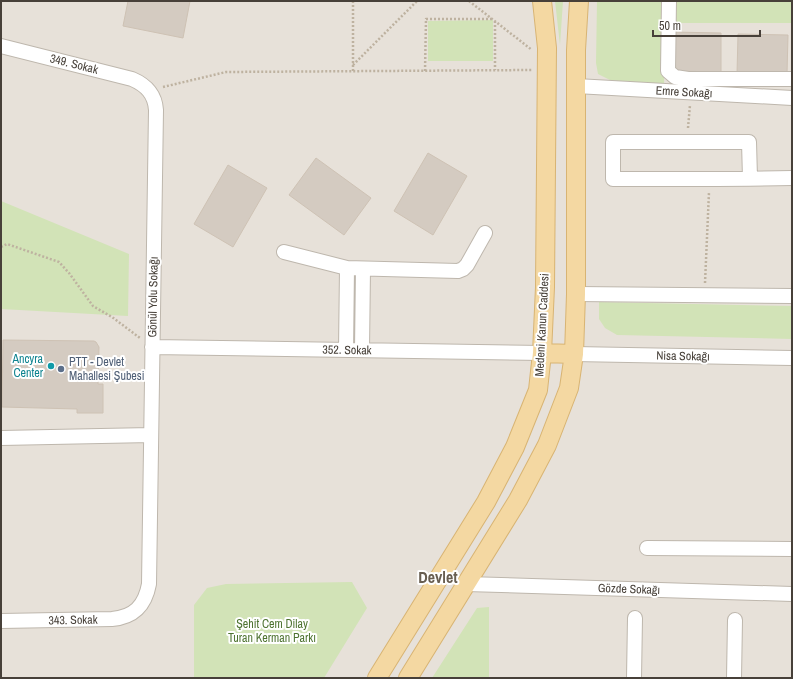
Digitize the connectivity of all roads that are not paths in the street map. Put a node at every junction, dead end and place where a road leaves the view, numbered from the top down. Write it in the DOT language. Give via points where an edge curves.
graph roads {
  1 [pos="542,1"];
  2 [pos="579,1"];
  3 [pos="669,1"];
  4 [pos="1,46"];
  5 [pos="792,80"];
  6 [pos="576,86"];
  7 [pos="147,88"];
  8 [pos="792,98"];
  9 [pos="750,178"];
  10 [pos="792,178"];
  11 [pos="485,233"];
  12 [pos="284,252"];
  13 [pos="347,268"];
  14 [pos="363,268"];
  15 [pos="576,294"];
  16 [pos="792,296"];
  17 [pos="152,347"];
  18 [pos="346,350"];
  19 [pos="362,350"];
  20 [pos="542,353"];
  21 [pos="574,354"];
  22 [pos="792,358"];
  23 [pos="151,435"];
  24 [pos="1,438"];
  25 [pos="647,548"];
  26 [pos="792,549"];
  27 [pos="466,584"];
  28 [pos="792,594"];
  29 [pos="140,606"];
  30 [pos="635,618"];
  31 [pos="735,620"];
  32 [pos="1,621"];
  33 [pos="377,678"];
  34 [pos="408,678"];
  35 [pos="634,678"];
  36 [pos="734,678"];
  1 -- 20 [label="main road, Medeni Kanun Caddesi" via="547,48"];
  2 -- 6 [label="main road"];
  3 -- 5 [label="street" via="668,71 675,77"];
  4 -- 7 [label="street, 349. Sokak" via="123,76 138,81"];
  6 -- 8 [label="street, Emre Sokağı"];
  6 -- 15 [label="main road"];
  7 -- 17 [label="street, Gönül Yolu Sokağı" via="154,99 156,110"];
  9 -- 9 [label="street" via="749,142 612,142 613,179"];
  9 -- 10 [label="street"];
  11 -- 14 [label="street" via="467,265 458,271"];
  12 -- 13 [label="street"];
  13 -- 14 [label="street"];
  13 -- 18 [label="street"];
  14 -- 19 [label="street"];
  15 -- 16 [label="street"];
  15 -- 21 [label="main road"];
  17 -- 18 [label="street, 352. Sokak"];
  17 -- 23 [label="street, Gönül Yolu Sokağı"];
  18 -- 19 [label="street, 352. Sokak"];
  19 -- 20 [label="street, 352. Sokak"];
  20 -- 21 [label="main road"];
  20 -- 33 [label="main road, Medeni Kanun Caddesi" via="538,390 516,447 486,502"];
  21 -- 22 [label="street, Nisa Sokağı"];
  21 -- 27 [label="main road" via="569,388 547,445 518,500"];
  23 -- 24 [label="street"];
  23 -- 29 [label="street, Gönül Yolu Sokağı" via="148,584 145,599"];
  25 -- 26 [label="street"];
  27 -- 28 [label="street, Gözde Sokağı"];
  27 -- 34 [label="main road"];
  29 -- 32 [label="street, 343. Sokak" via="128,616 112,619"];
  30 -- 35 [label="street"];
  31 -- 36 [label="street"];
}
